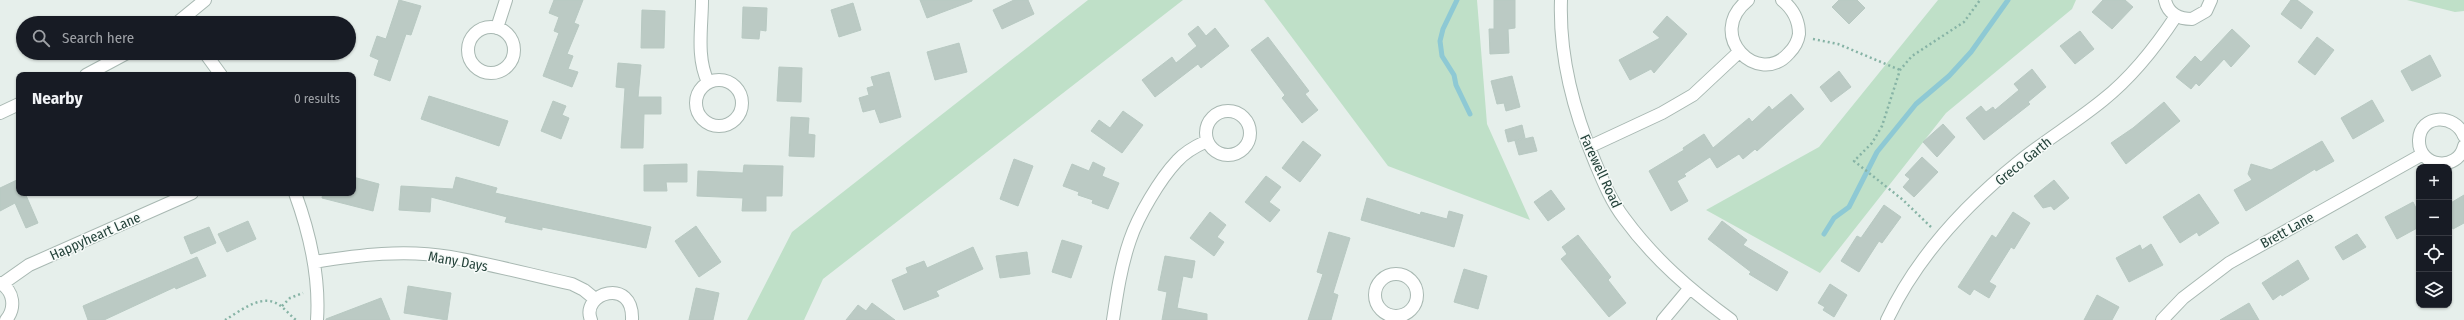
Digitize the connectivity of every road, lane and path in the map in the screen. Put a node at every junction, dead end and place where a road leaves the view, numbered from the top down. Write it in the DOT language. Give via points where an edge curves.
graph roads {
  1 [pos="205,0"];
  2 [pos="506,0"];
  3 [pos="702,0"];
  4 [pos="1561,0"];
  5 [pos="1748,0"];
  6 [pos="1782,0"];
  7 [pos="1980,0"];
  8 [pos="2165,0"];
  9 [pos="2211,0"];
  10 [pos="187,16"];
  11 [pos="2176,16"];
  12 [pos="497,28"];
  13 [pos="1799,36"];
  14 [pos="1739,52"];
  15 [pos="115,60"];
  16 [pos="210,60"];
  17 [pos="1900,70"];
  18 [pos="92,72"];
  19 [pos="219,72"];
  20 [pos="708,82"];
  21 [pos="16,105"];
  22 [pos="0,113"];
  23 [pos="2464,136"];
  24 [pos="1207,141"];
  25 [pos="2464,146"];
  26 [pos="1589,147"];
  27 [pos="2423,154"];
  28 [pos="185,196"];
  29 [pos="296,196"];
  30 [pos="1940,236"];
  31 [pos="314,262"];
  32 [pos="1,284"];
  33 [pos="317,288"];
  34 [pos="1689,289"];
  35 [pos="595,299"];
  36 [pos="282,306"];
  37 [pos="6,320"];
  38 [pos="225,320"];
  39 [pos="296,320"];
  40 [pos="317,320"];
  41 [pos="591,320"];
  42 [pos="632,320"];
  43 [pos="1113,320"];
  44 [pos="1663,320"];
  45 [pos="1731,320"];
  46 [pos="1887,320"];
  47 [pos="2162,320"];
  1 -- 10 [label="street"];
  2 -- 12 [label="street"];
  3 -- 20 [label="street" via="702,69"];
  4 -- 26 [label="street, Farewell Road" via="1568,77 1576,114"];
  5 -- 14 [label="street" via="1734,15 1731,26 1732,38"];
  6 -- 13 [label="street" via="1790,6 1798,20"];
  7 -- 17 [label="path" via="1964,22 1912,56"];
  8 -- 11 [label="street" via="2170,11"];
  9 -- 11 [label="street" via="2206,11 2200,16 2188,19"];
  11 -- 30 [label="street, Greco Garth" via="2132,74 2103,100 2020,161"];
  13 -- 14 [label="street" via="1794,48 1777,62 1764,64 1750,61"];
  13 -- 17 [label="path" via="1838,44"];
  14 -- 26 [label="street" via="1693,95 1662,113"];
  15 -- 18 [label="street"];
  16 -- 19 [label="street"];
  17 -- 30 [label="path" via="1882,126 1872,143 1854,161 1903,200"];
  21 -- 22 [label="street"];
  23 -- 27 [label="street" via="2458,125 2452,121 2433,120 2420,134 2420,148"];
  24 -- 43 [label="street" via="1193,147 1177,161 1143,213 1130,238"];
  25 -- 27 [label="street" via="2456,159 2445,164 2432,162"];
  26 -- 34 [label="street, Farewell Road" via="1605,185 1623,217 1647,247"];
  27 -- 47 [label="street, Brett Lane" via="2229,263 2183,298"];
  28 -- 32 [label="street, Happyheart Lane" via="29,265"];
  29 -- 31 [label="street" via="306,224"];
  30 -- 46 [label="street, Greco Garth" via="1896,300"];
  31 -- 33 [label="street"];
  31 -- 35 [label="street, Many Days" via="377,254 450,257 572,284"];
  32 -- 37 [label="street, Happyheart Lane" via="11,294 13,301 12,311"];
  33 -- 36 [label="path" via="290,298"];
  33 -- 40 [label="street"];
  34 -- 44 [label="street"];
  34 -- 45 [label="street, Farewell Road"];
  35 -- 41 [label="street" via="590,308"];
  35 -- 42 [label="street" via="605,293 623,296 632,310"];
  36 -- 38 [label="path" via="272,301 260,300"];
  36 -- 39 [label="path"];
}
